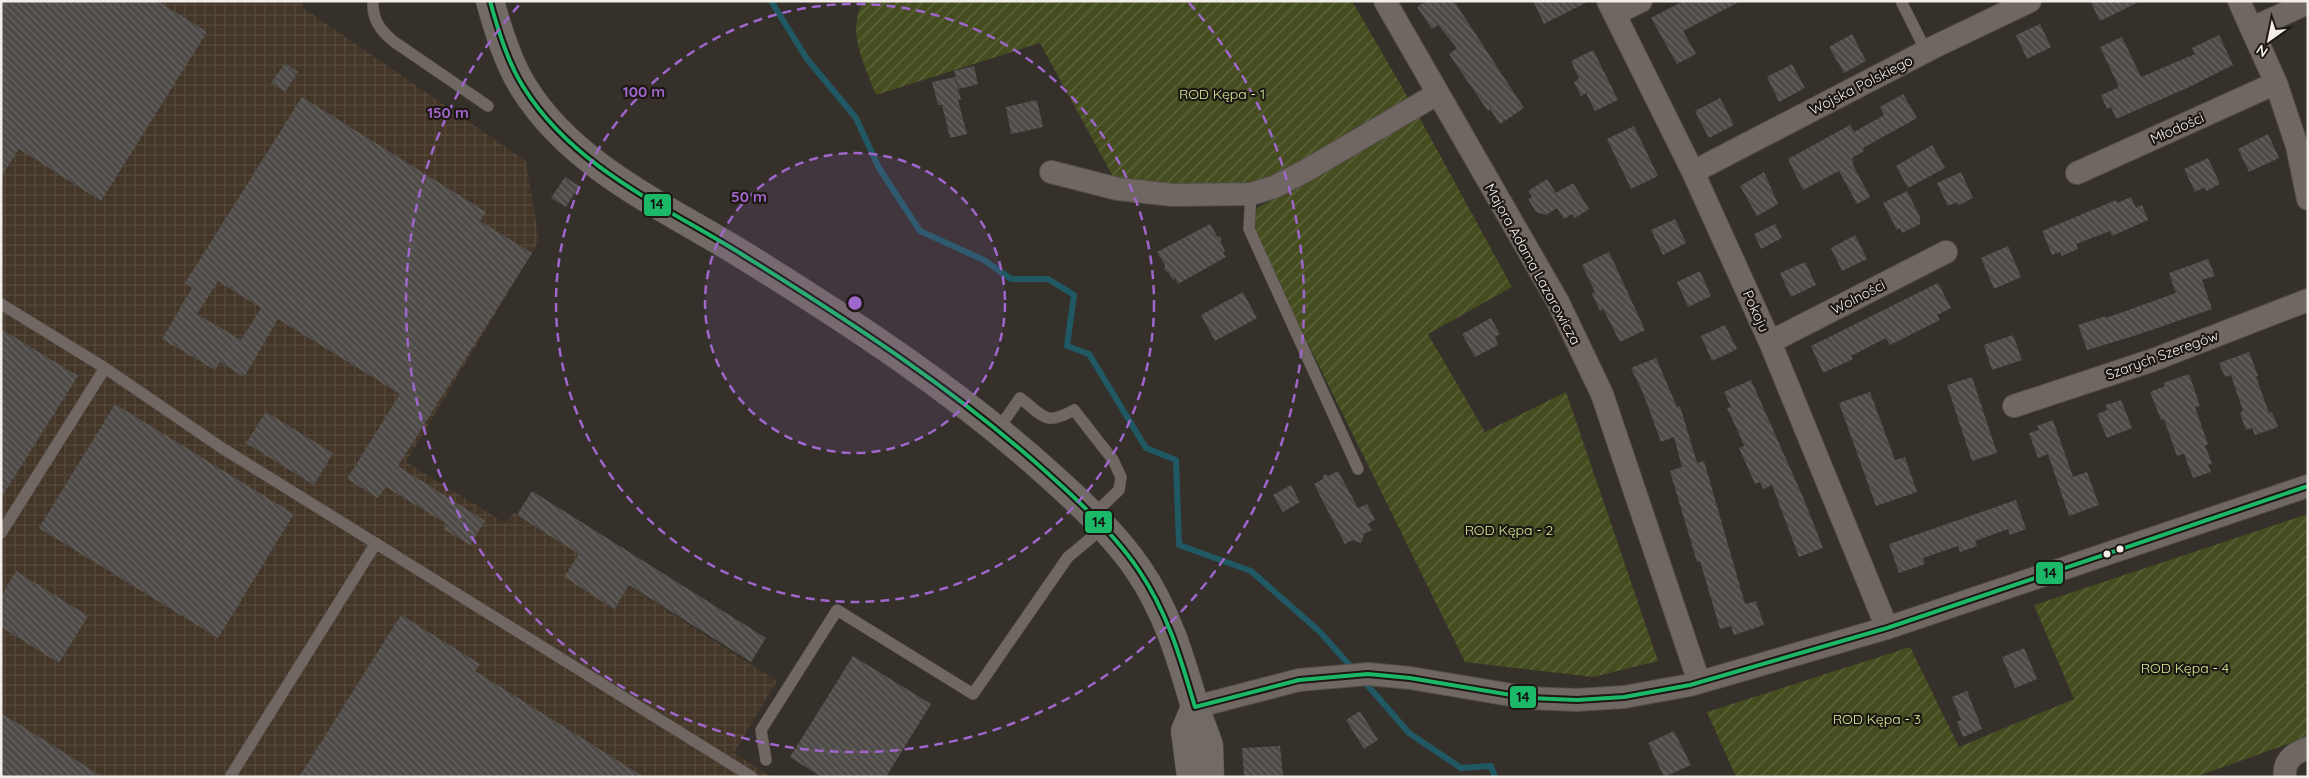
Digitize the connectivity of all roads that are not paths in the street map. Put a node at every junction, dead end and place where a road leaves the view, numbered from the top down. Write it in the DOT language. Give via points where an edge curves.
graph roads {
  1 [pos="373,1"];
  2 [pos="490,1"];
  3 [pos="1385,1"];
  4 [pos="1641,1"];
  5 [pos="1901,1"];
  6 [pos="2030,1"];
  7 [pos="2239,1"];
  8 [pos="2308,2"];
  9 [pos="1611,8"];
  10 [pos="2252,28"];
  11 [pos="1926,52"];
  12 [pos="2276,83"];
  13 [pos="1438,94"];
  14 [pos="488,106"];
  15 [pos="2302,145"];
  16 [pos="1051,172"];
  17 [pos="1694,172"];
  18 [pos="2077,173"];
  19 [pos="1251,194"];
  20 [pos="2308,199"];
  21 [pos="1946,252"];
  22 [pos="2308,300"];
  23 [pos="1,304"];
  24 [pos="1770,342"];
  25 [pos="105,368"];
  26 [pos="2014,406"];
  27 [pos="997,430"];
  28 [pos="1358,469"];
  29 [pos="2308,486"];
  30 [pos="1098,522"];
  31 [pos="1,534"];
  32 [pos="376,543"];
  33 [pos="1887,628"];
  34 [pos="1699,682"];
  35 [pos="1195,707"];
  36 [pos="2308,748"];
  37 [pos="766,760"];
  38 [pos="230,777"];
  39 [pos="752,777"];
  40 [pos="1191,777"];
  41 [pos="1210,777"];
  42 [pos="2285,777"];
  1 -- 14 [label="lane" via="375,20 382,31"];
  2 -- 27 [label="street" via="523,87 566,140 608,174 836,314"];
  3 -- 13 [label="street, Majora Adama Lazarowicza"];
  4 -- 9 [label="street"];
  5 -- 11 [label="lane"];
  6 -- 11 [label="street, Wojska Polskiego"];
  7 -- 10 [label="street"];
  8 -- 10 [label="street"];
  9 -- 17 [label="street, Pokoju"];
  10 -- 12 [label="street"];
  11 -- 17 [label="street, Wojska Polskiego"];
  12 -- 15 [label="street"];
  12 -- 18 [label="street, Młodości"];
  13 -- 19 [label="street" via="1307,170 1274,187"];
  13 -- 34 [label="street, Majora Adama Lazarowicza" via="1558,302 1602,394"];
  15 -- 20 [label="street"];
  16 -- 19 [label="street" via="1118,188 1173,195"];
  17 -- 24 [label="street, Pokoju"];
  19 -- 28 [label="lane" via="1249,229"];
  21 -- 24 [label="street, Wolności"];
  22 -- 26 [label="street, Szarych Szeregów" via="2153,360"];
  23 -- 25 [label="lane"];
  24 -- 33 [label="street, Pokoju"];
  25 -- 31 [label="lane"];
  25 -- 32 [label="lane" via="222,448"];
  27 -- 30 [label="street"];
  27 -- 30 [label="lane" via="1020,398 1050,420 1057,420 1074,410 1113,460 1121,477 1119,490"];
  29 -- 33 [label="street"];
  30 -- 35 [label="street" via="1138,568 1157,602 1175,640"];
  30 -- 37 [label="lane" via="1068,557 973,694 837,610 761,730"];
  32 -- 38 [label="lane"];
  32 -- 39 [label="lane"];
  33 -- 34 [label="street"];
  34 -- 35 [label="street" via="1624,697 1578,700 1529,698 1410,678 1342,675 1298,680"];
  35 -- 40 [label="street" via="1186,731"];
  35 -- 41 [label="street" via="1209,745"];
  36 -- 42 [label="street" via="2291,756 2286,764"];
}
